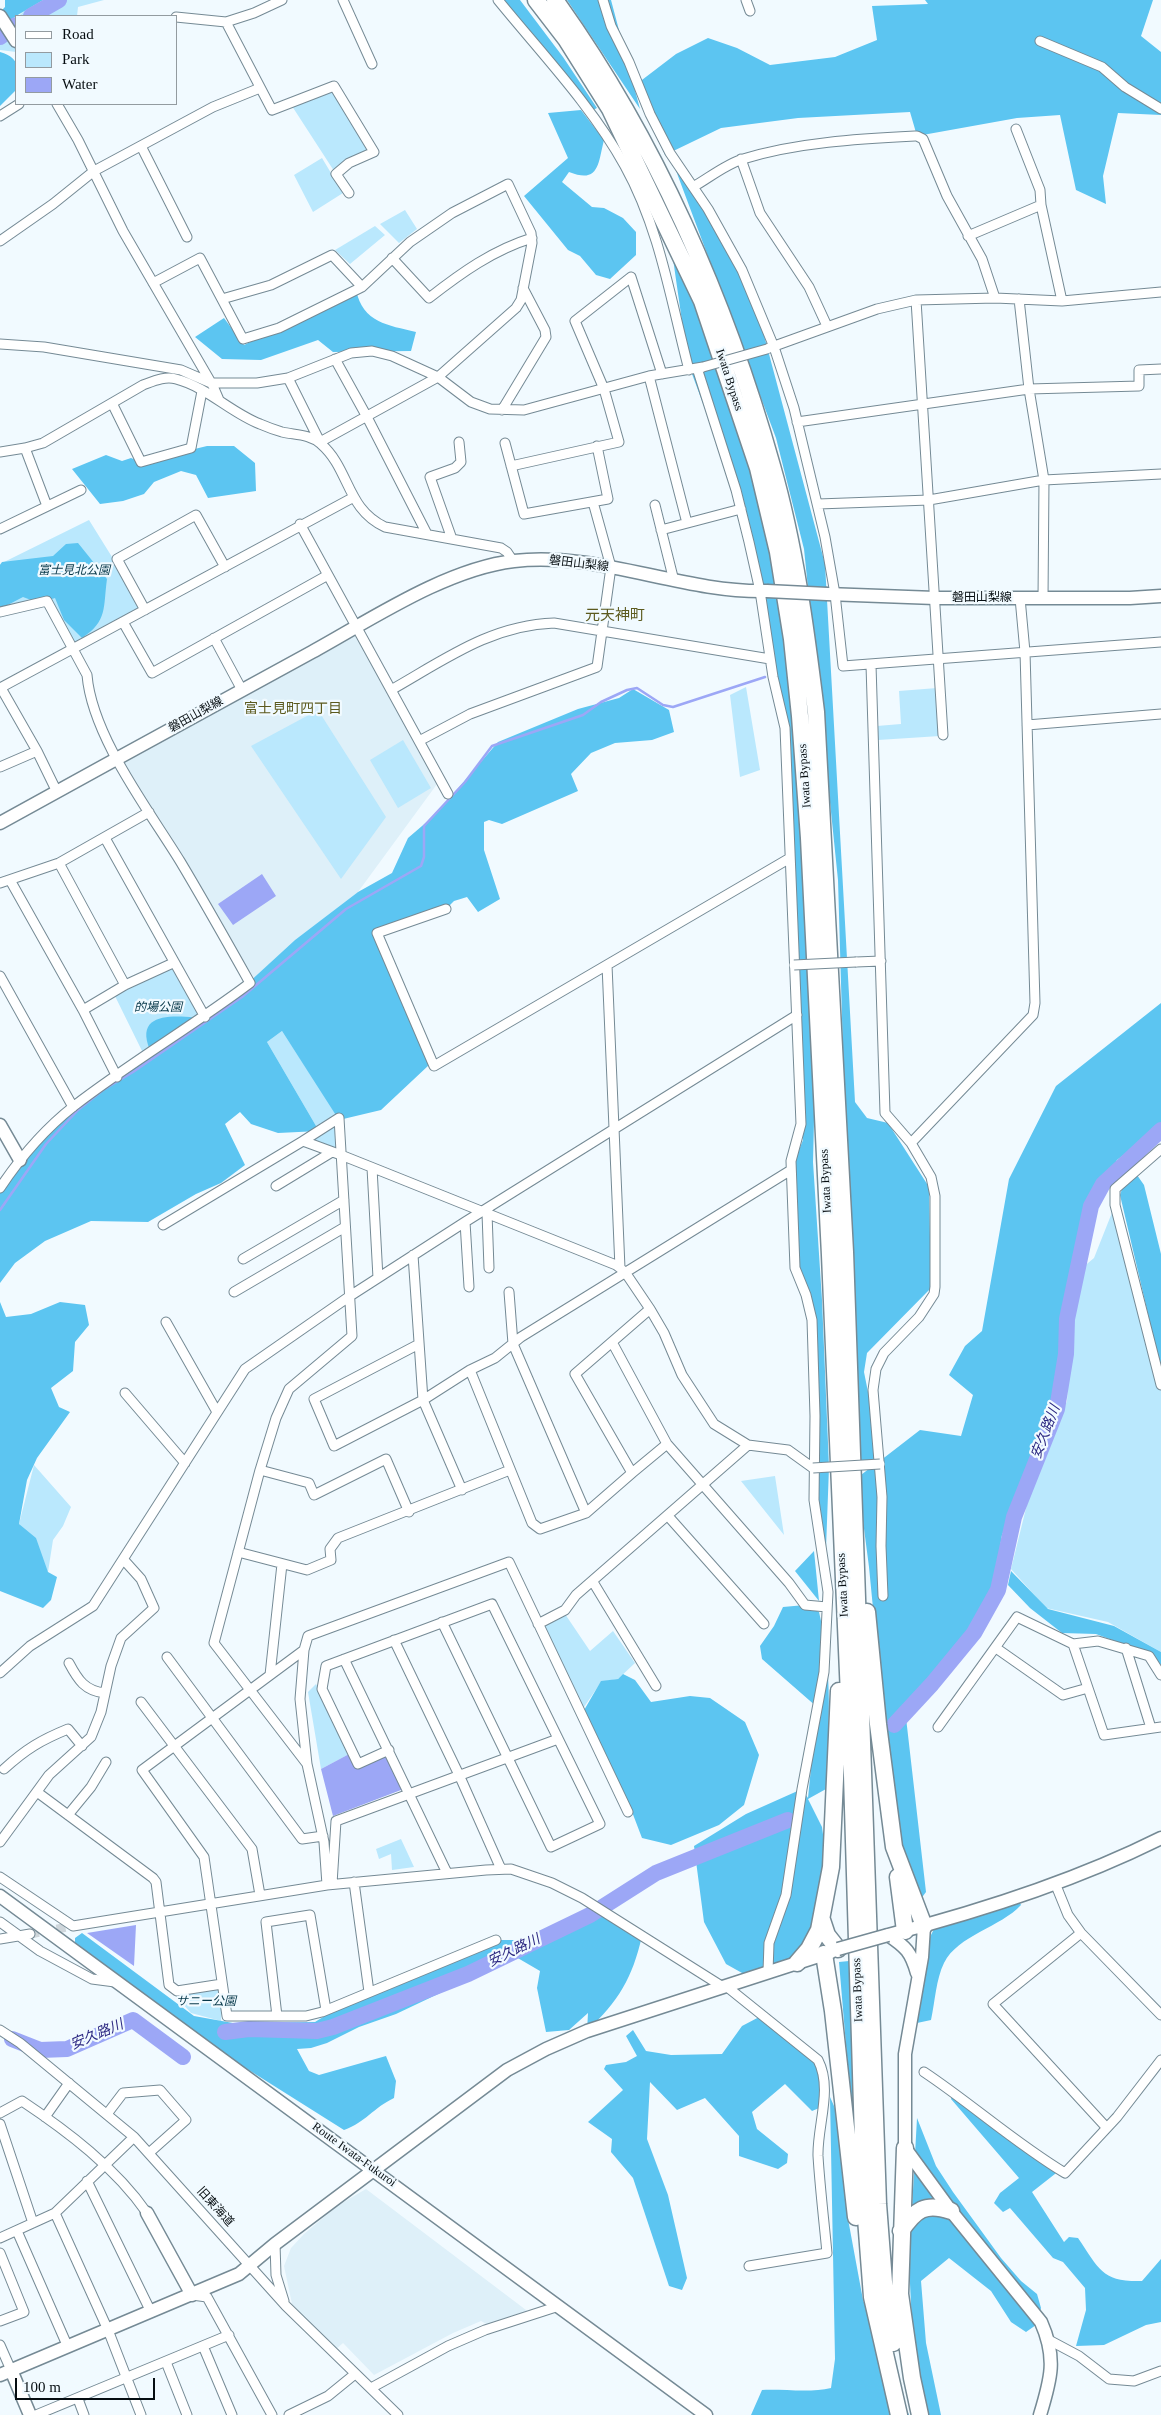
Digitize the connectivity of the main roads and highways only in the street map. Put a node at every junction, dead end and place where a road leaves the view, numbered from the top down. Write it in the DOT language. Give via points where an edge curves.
graph roads {
  1 [pos="524,0"];
  2 [pos="536,0"];
  3 [pos="555,0"];
  4 [pos="566,0"];
  5 [pos="0,17"];
  6 [pos="15,40"];
  7 [pos="665,204"];
  8 [pos="1161,596"];
  9 [pos="0,823"];
  10 [pos="0,1125"];
  11 [pos="20,1160"];
  12 [pos="846,1514"];
  13 [pos="857,1740"];
  14 [pos="1161,1838"];
  15 [pos="894,1847"];
  16 [pos="0,1896"];
  17 [pos="822,1920"];
  18 [pos="924,1926"];
  19 [pos="905,1931"];
  20 [pos="888,1935"];
  21 [pos="831,1951"];
  22 [pos="797,1963"];
  23 [pos="918,1978"];
  24 [pos="905,2148"];
  25 [pos="374,2169"];
  26 [pos="951,2211"];
  27 [pos="147,2213"];
  28 [pos="901,2232"];
  29 [pos="192,2295"];
  30 [pos="872,2297"];
  31 [pos="6,2372"];
  32 [pos="30,2415"];
  33 [pos="706,2415"];
  34 [pos="899,2415"];
  35 [pos="911,2415"];
  36 [pos="920,2415"];
  37 [pos="1040,2415"];
  1 -- 7 [label="highway"];
  2 -- 7 [label="highway, Iwata Bypass" via="566,39"];
  3 -- 7 [label="highway, Iwata Bypass" via="580,34 613,90"];
  4 -- 7 [label="highway" via="650,138"];
  5 -- 6 [label="main road"];
  7 -- 12 [label="highway, Iwata Bypass" via="716,296 743,372 773,467 807,636 816,712 845,1252"];
  8 -- 9 [label="main road, 磐田山梨線, bridge" via="935,598 763,591 674,581 611,567 550,559 513,561 475,569 433,586"];
  10 -- 11 [label="main road"];
  12 -- 13 [label="highway, Iwata Bypass"];
  12 -- 15 [label="highway"];
  12 -- 17 [label="highway" via="831,1867"];
  13 -- 30 [label="highway, Iwata Bypass" via="851,1792 865,2204"];
  13 -- 35 [label="highway, Iwata Bypass" via="863,1778 885,2295 897,2366"];
  14 -- 18 [label="main road" via="1116,1860 1055,1883"];
  15 -- 18 [label="highway"];
  15 -- 19 [label="highway"];
  16 -- 25 [label="main road, Route Iwata-Fukuroi"];
  17 -- 21 [label="highway"];
  17 -- 22 [label="highway" via="809,1949"];
  18 -- 19 [label="main road"];
  18 -- 23 [label="main road"];
  19 -- 20 [label="main road"];
  20 -- 21 [label="main road, bridge"];
  20 -- 23 [label="main road" via="904,1946 912,1957"];
  21 -- 22 [label="main road"];
  21 -- 30 [label="highway" via="833,2011 846,2140 860,2243"];
  22 -- 25 [label="main road" via="595,2029 546,2049 507,2070"];
  23 -- 24 [label="main road" via="905,2054"];
  24 -- 26 [label="main road"];
  24 -- 28 [label="highway"];
  25 -- 29 [label="main road" via="239,2274"];
  25 -- 33 [label="main road, Route Iwata-Fukuroi"];
  26 -- 28 [label="highway" via="926,2207 912,2215"];
  26 -- 37 [label="main road" via="1041,2322 1049,2340 1052,2360"];
  27 -- 29 [label="main road"];
  28 -- 36 [label="highway" via="900,2294"];
  29 -- 31 [label="main road"];
  30 -- 34 [label="highway, Iwata Bypass"];
  31 -- 32 [label="main road"];
}
